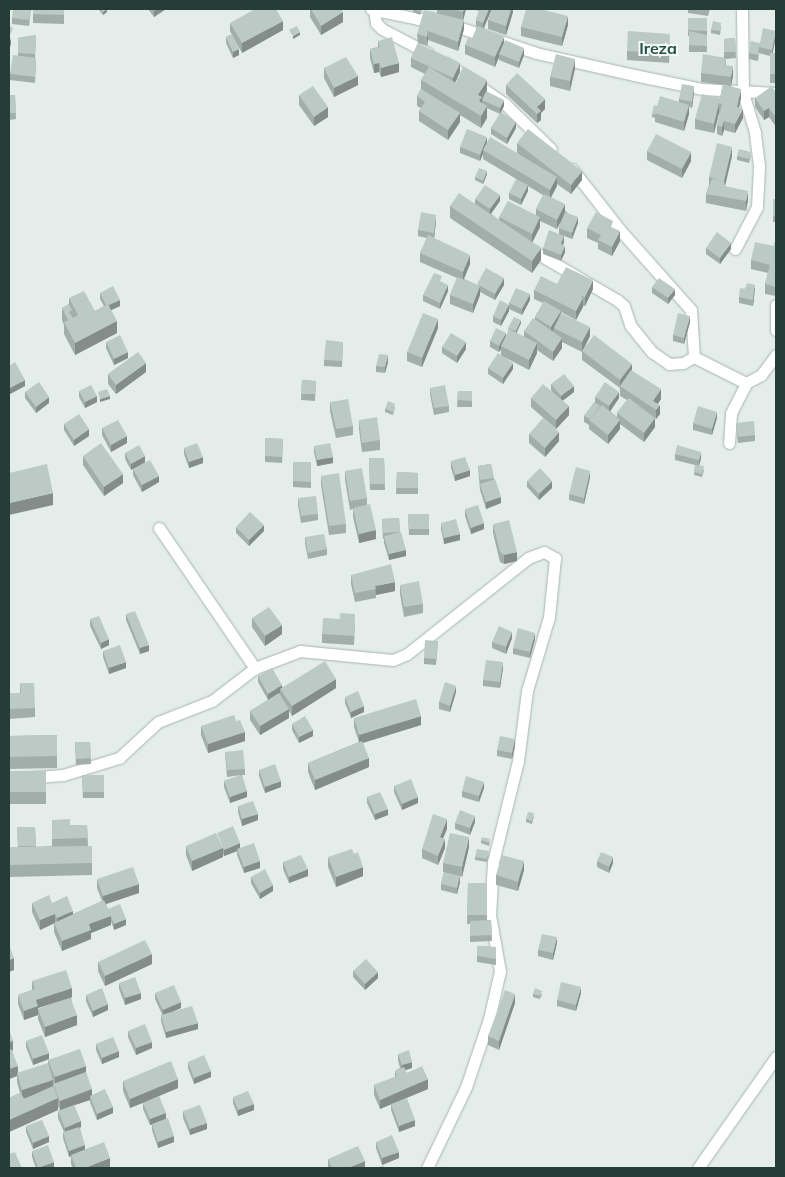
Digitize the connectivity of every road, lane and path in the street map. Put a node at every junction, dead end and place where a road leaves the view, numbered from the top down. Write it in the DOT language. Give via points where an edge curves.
graph roads {
  1 [pos="742,9"];
  2 [pos="373,10"];
  3 [pos="743,93"];
  4 [pos="776,93"];
  5 [pos="519,243"];
  6 [pos="735,249"];
  7 [pos="776,305"];
  8 [pos="776,330"];
  9 [pos="776,355"];
  10 [pos="694,357"];
  11 [pos="746,383"];
  12 [pos="729,443"];
  13 [pos="159,528"];
  14 [pos="254,668"];
  15 [pos="9,779"];
  16 [pos="776,1057"];
  17 [pos="427,1168"];
  18 [pos="698,1168"];
  1 -- 3 [label="street"];
  2 -- 3 [label="street" via="418,19 431,18 536,53 634,75"];
  2 -- 10 [label="street" via="376,23 382,28 486,89 582,179 620,230 691,310"];
  3 -- 4 [label="street"];
  3 -- 6 [label="street" via="755,132 759,175 757,207"];
  5 -- 10 [label="street" via="617,300 624,306 630,325 652,352 669,364 684,363"];
  7 -- 8 [label="street"];
  9 -- 11 [label="street" via="761,375"];
  10 -- 11 [label="street"];
  11 -- 12 [label="street" via="731,413"];
  13 -- 14 [label="street"];
  14 -- 15 [label="street" via="212,701 158,722 119,758 63,774"];
  14 -- 17 [label="street" via="300,651 393,660 407,654 528,558 544,552 555,558 549,617 527,691 518,761 492,862 490,915 500,971 490,1019 466,1087"];
  16 -- 18 [label="street"];
}
